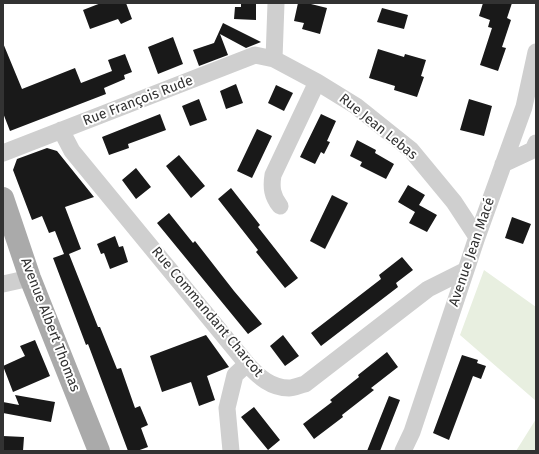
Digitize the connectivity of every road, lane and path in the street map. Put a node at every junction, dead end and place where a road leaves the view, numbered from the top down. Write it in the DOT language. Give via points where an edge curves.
graph roads {
  1 [pos="276,3"];
  2 [pos="536,52"];
  3 [pos="274,59"];
  4 [pos="317,82"];
  5 [pos="61,130"];
  6 [pos="536,143"];
  7 [pos="3,153"];
  8 [pos="503,164"];
  9 [pos="3,198"];
  10 [pos="280,206"];
  11 [pos="477,237"];
  12 [pos="466,270"];
  13 [pos="30,278"];
  14 [pos="3,284"];
  15 [pos="247,364"];
  16 [pos="99,451"];
  17 [pos="231,451"];
  18 [pos="403,451"];
  1 -- 3 [label="street"];
  2 -- 8 [label="street, Avenue Jean Macé" via="524,107"];
  3 -- 4 [label="street, Rue Jean Lebas"];
  3 -- 5 [label="street, Rue François Rude" via="255,56"];
  4 -- 10 [label="street" via="273,175 271,187"];
  4 -- 11 [label="street, Rue Jean Lebas" via="356,106 411,150 454,202"];
  5 -- 7 [label="street, Rue François Rude"];
  5 -- 15 [label="street, Rue Commandant Charcot" via="72,151"];
  6 -- 8 [label="street" via="533,150"];
  8 -- 11 [label="street, Avenue Jean Macé"];
  9 -- 13 [label="main road, Avenue Albert Thomas"];
  11 -- 12 [label="street, Avenue Jean Macé"];
  12 -- 15 [label="street, Rue Commandant Charcot" via="428,289 305,384 290,388 272,385 258,377"];
  12 -- 18 [label="street, Avenue Jean Macé" via="412,432"];
  13 -- 14 [label="street"];
  13 -- 16 [label="main road, Avenue Albert Thomas"];
  15 -- 17 [label="street" via="235,375 227,408"];
}
